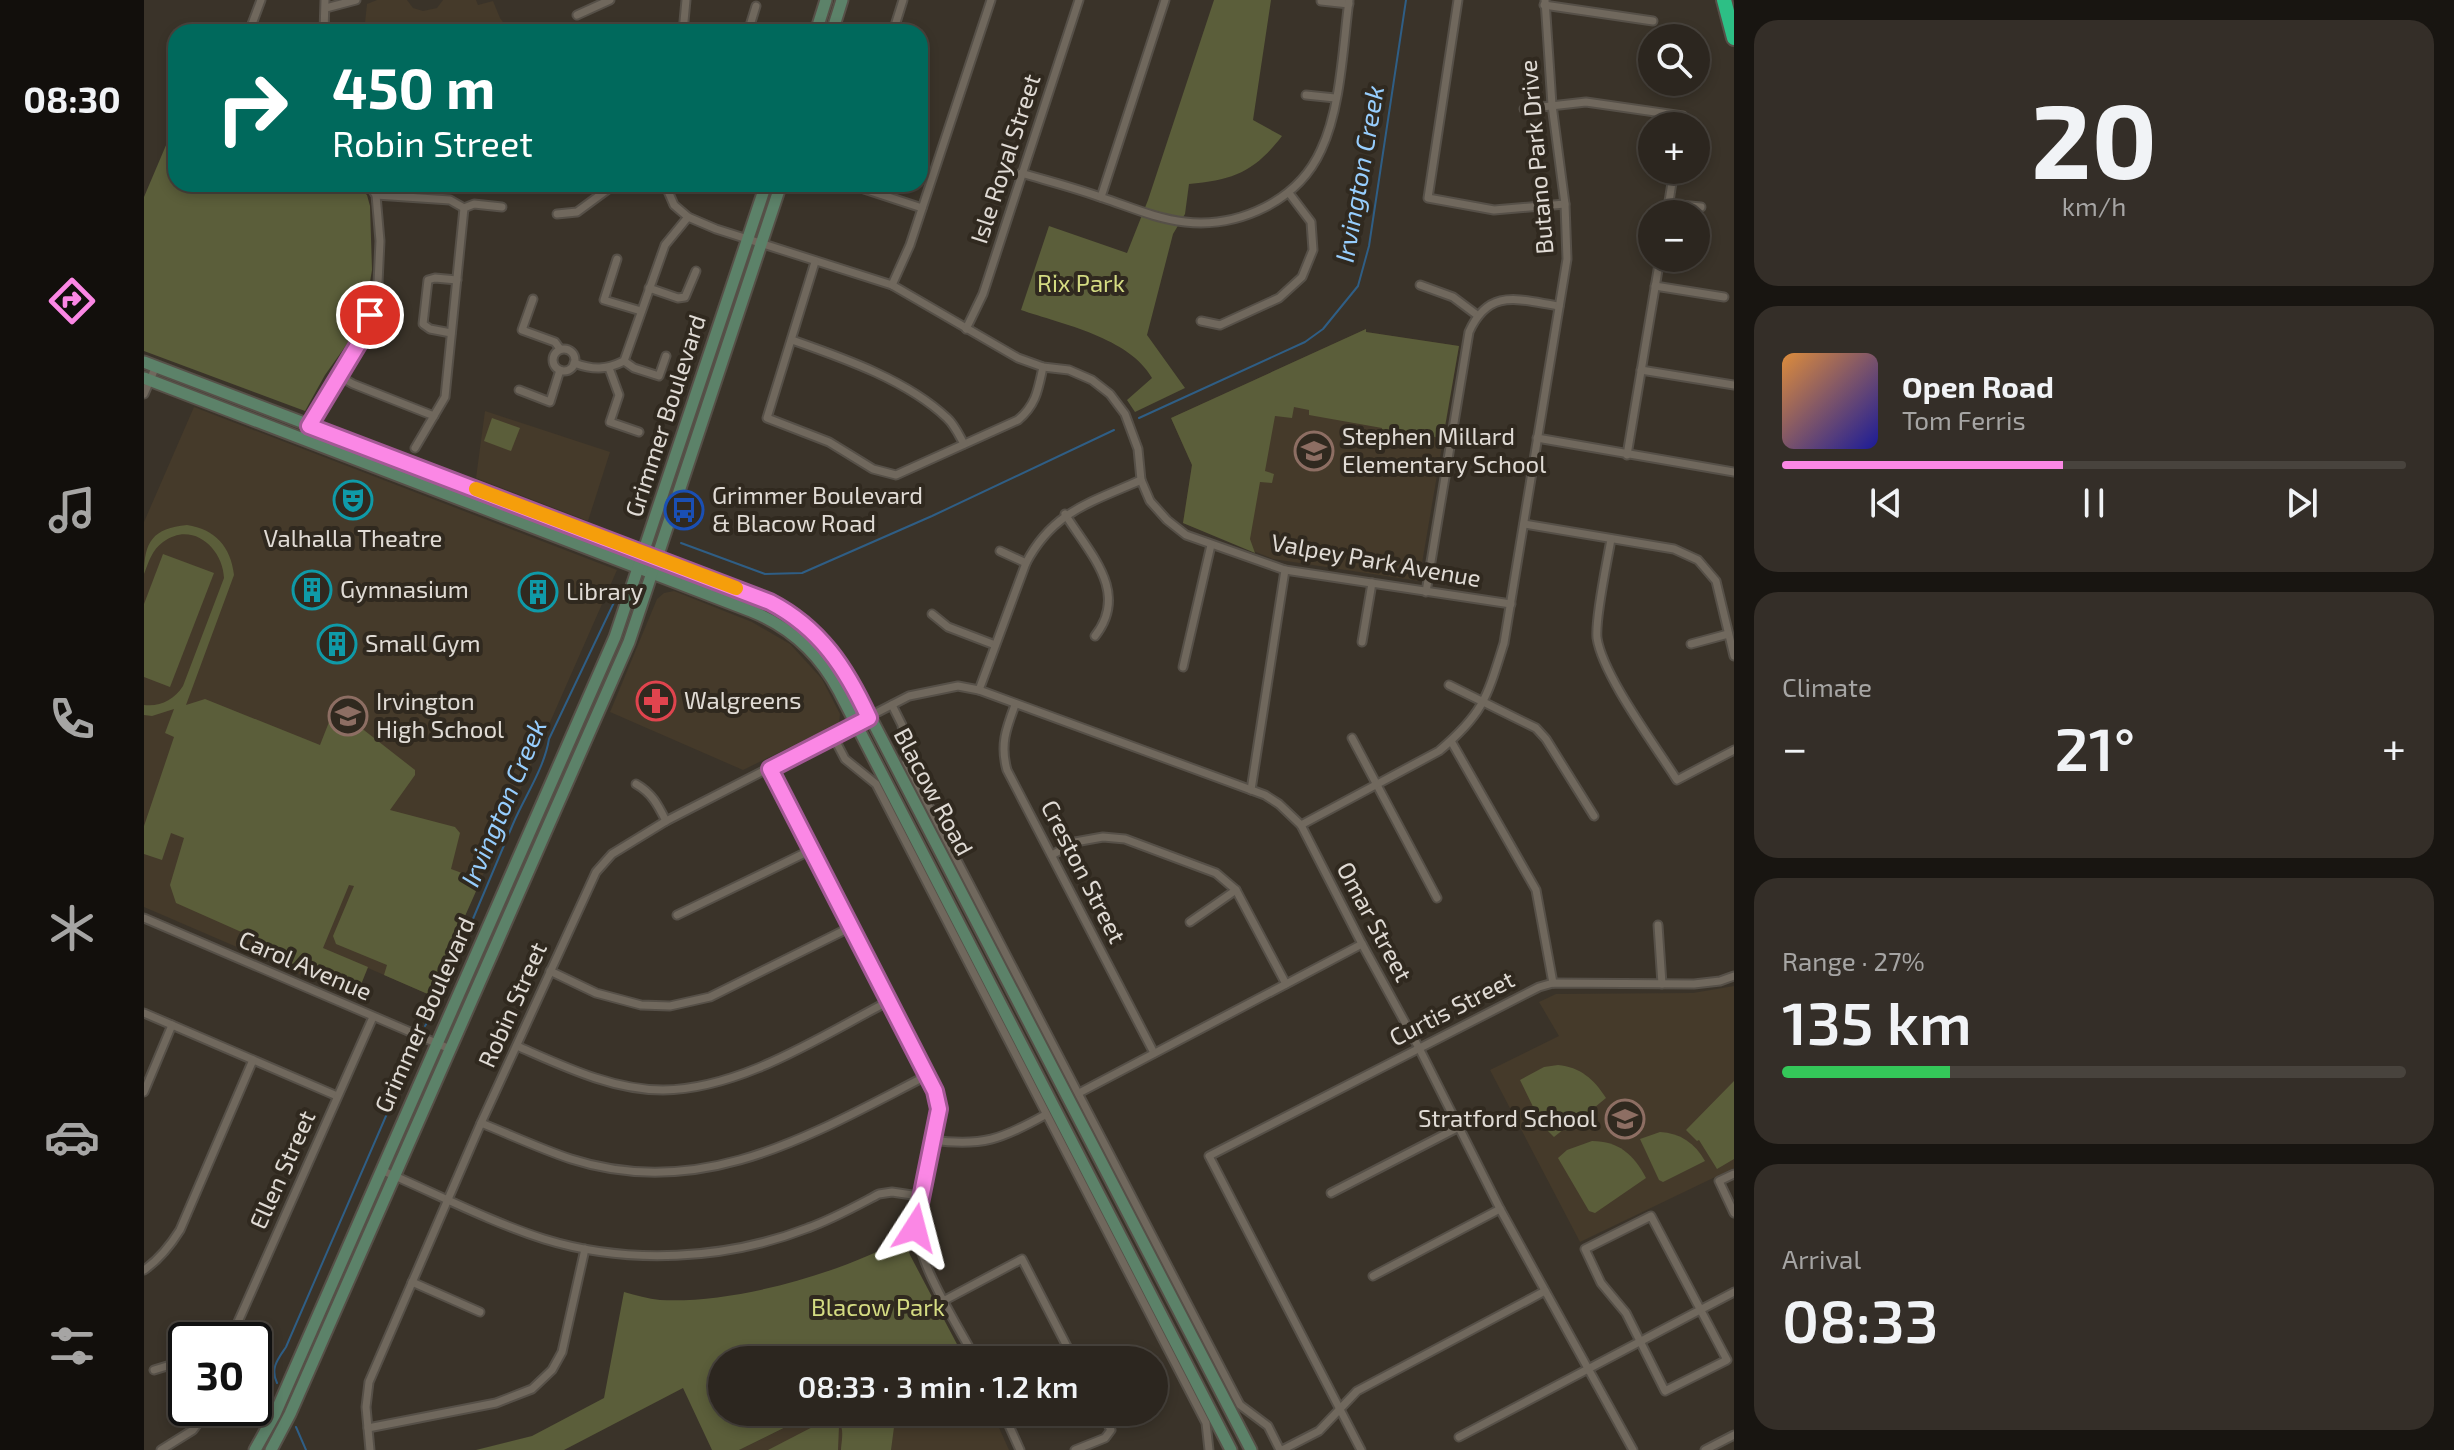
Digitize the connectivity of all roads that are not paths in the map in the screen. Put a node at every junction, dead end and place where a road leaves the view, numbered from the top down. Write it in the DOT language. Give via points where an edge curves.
graph roads {
  1 [pos="261,0"];
  2 [pos="356,0"];
  3 [pos="610,0"];
  4 [pos="686,0"];
  5 [pos="826,0"];
  6 [pos="842,0"];
  7 [pos="903,0"];
  8 [pos="991,0"];
  9 [pos="1079,0"];
  10 [pos="1165,0"];
  11 [pos="1458,0"];
  12 [pos="1724,0"];
  13 [pos="1321,1"];
  14 [pos="1349,2"];
  15 [pos="1545,2"];
  16 [pos="325,4"];
  17 [pos="756,6"];
  18 [pos="577,15"];
  19 [pos="1653,21"];
  20 [pos="252,24"];
  21 [pos="324,24"];
  22 [pos="684,24"];
  23 [pos="750,24"];
  24 [pos="818,24"];
  25 [pos="834,24"];
  26 [pos="896,24"];
  27 [pos="1734,38"];
  28 [pos="1306,95"];
  29 [pos="1335,98"];
  30 [pos="1552,105"];
  31 [pos="1524,109"];
  32 [pos="1655,112"];
  33 [pos="1021,173"];
  34 [pos="928,190"];
  35 [pos="374,192"];
  36 [pos="604,192"];
  37 [pos="668,192"];
  38 [pos="763,192"];
  39 [pos="778,192"];
  40 [pos="873,192"];
  41 [pos="927,192"];
  42 [pos="1289,193"];
  43 [pos="376,195"];
  44 [pos="1101,197"];
  45 [pos="1565,204"];
  46 [pos="502,207"];
  47 [pos="464,208"];
  48 [pos="922,208"];
  49 [pos="557,214"];
  50 [pos="688,217"];
  51 [pos="747,239"];
  52 [pos="761,244"];
  53 [pos="617,259"];
  54 [pos="815,262"];
  55 [pos="696,271"];
  56 [pos="1658,272"];
  57 [pos="457,280"];
  58 [pos="892,285"];
  59 [pos="1420,285"];
  60 [pos="1655,286"];
  61 [pos="649,288"];
  62 [pos="1724,297"];
  63 [pos="533,299"];
  64 [pos="1559,306"];
  65 [pos="641,311"];
  66 [pos="1477,315"];
  67 [pos="1201,321"];
  68 [pos="966,329"];
  69 [pos="451,333"];
  70 [pos="792,340"];
  71 [pos="560,349"];
  72 [pos="666,356"];
  73 [pos="624,361"];
  74 [pos="574,363"];
  75 [pos="150,364"];
  76 [pos="1043,367"];
  77 [pos="609,368"];
  78 [pos="560,370"];
  79 [pos="1641,370"];
  80 [pos="337,375"];
  81 [pos="147,379"];
  82 [pos="1734,385"];
  83 [pos="519,390"];
  84 [pos="144,394"];
  85 [pos="434,416"];
  86 [pos="309,426"];
  87 [pos="639,432"];
  88 [pos="302,437"];
  89 [pos="1537,438"];
  90 [pos="964,444"];
  91 [pos="415,448"];
  92 [pos="1627,455"];
  93 [pos="1734,472"];
  94 [pos="1141,480"];
  95 [pos="1065,514"];
  96 [pos="1524,524"];
  97 [pos="1611,539"];
  98 [pos="1211,545"];
  99 [pos="1000,551"];
  100 [pos="644,553"];
  101 [pos="658,558"];
  102 [pos="1026,563"];
  103 [pos="640,567"];
  104 [pos="1285,570"];
  105 [pos="653,572"];
  106 [pos="1372,583"];
  107 [pos="1426,592"];
  108 [pos="1511,604"];
  109 [pos="932,614"];
  110 [pos="1728,634"];
  111 [pos="1095,636"];
  112 [pos="1362,642"];
  113 [pos="1691,644"];
  114 [pos="995,645"];
  115 [pos="1734,656"];
  116 [pos="1183,667"];
  117 [pos="1449,685"];
  118 [pos="979,690"];
  119 [pos="1485,702"];
  120 [pos="892,705"];
  121 [pos="1015,705"];
  122 [pos="869,718"];
  123 [pos="857,724"];
  124 [pos="833,736"];
  125 [pos="1352,738"];
  126 [pos="1451,741"];
  127 [pos="1734,750"];
  128 [pos="770,769"];
  129 [pos="636,784"];
  130 [pos="1377,784"];
  131 [pos="1251,790"];
  132 [pos="1594,816"];
  133 [pos="666,821"];
  134 [pos="1301,825"];
  135 [pos="811,850"];
  136 [pos="1052,855"];
  137 [pos="1236,890"];
  138 [pos="1437,898"];
  139 [pos="677,915"];
  140 [pos="144,918"];
  141 [pos="1190,922"];
  142 [pos="1658,925"];
  143 [pos="851,927"];
  144 [pos="1362,944"];
  145 [pos="550,971"];
  146 [pos="1734,976"];
  147 [pos="1553,983"];
  148 [pos="1286,984"];
  149 [pos="1662,984"];
  150 [pos="889,1001"];
  151 [pos="144,1013"];
  152 [pos="373,1017"];
  153 [pos="172,1025"];
  154 [pos="436,1044"];
  155 [pos="517,1046"];
  156 [pos="1419,1048"];
  157 [pos="450,1049"];
  158 [pos="1154,1053"];
  159 [pos="253,1060"];
  160 [pos="928,1075"];
  161 [pos="144,1092"];
  162 [pos="1079,1093"];
  163 [pos="337,1096"];
  164 [pos="1045,1115"];
  165 [pos="481,1123"];
  166 [pos="1459,1127"];
  167 [pos="932,1140"];
  168 [pos="381,1170"];
  169 [pos="1734,1174"];
  170 [pos="395,1176"];
  171 [pos="1331,1193"];
  172 [pos="919,1196"];
  173 [pos="448,1200"];
  174 [pos="1500,1209"];
  175 [pos="1734,1213"];
  176 [pos="585,1249"];
  177 [pos="144,1270"];
  178 [pos="1373,1276"];
  179 [pos="412,1282"];
  180 [pos="1545,1291"];
  181 [pos="1734,1292"];
  182 [pos="945,1300"];
  183 [pos="1701,1309"];
  184 [pos="480,1312"];
  185 [pos="238,1322"];
  186 [pos="1638,1341"];
  187 [pos="969,1346"];
  188 [pos="1067,1346"];
  189 [pos="168,1366"];
  190 [pos="1588,1367"];
  191 [pos="154,1370"];
  192 [pos="1340,1410"];
  193 [pos="196,1426"];
  194 [pos="1009,1426"];
  195 [pos="1109,1426"];
  196 [pos="368,1428"];
  197 [pos="1734,1435"];
  198 [pos="1459,1437"];
  199 [pos="161,1450"];
  200 [pos="255,1450"];
  201 [pos="271,1450"];
  202 [pos="370,1450"];
  203 [pos="1020,1450"];
  204 [pos="1075,1450"];
  205 [pos="1209,1450"];
  206 [pos="1231,1450"];
  207 [pos="1251,1450"];
  208 [pos="1281,1450"];
  209 [pos="1361,1450"];
  210 [pos="1633,1450"];
  211 [pos="1705,1450"];
  1 -- 20 [label="street"];
  2 -- 16 [label="street"];
  3 -- 18 [label="street"];
  4 -- 22 [label="street"];
  5 -- 24 [label="main road"];
  6 -- 25 [label="main road"];
  7 -- 26 [label="street"];
  8 -- 34 [label="street"];
  9 -- 33 [label="street, Isle Royal Street"];
  10 -- 44 [label="street"];
  11 -- 45 [label="street" via="1428,198 1494,210"];
  12 -- 27 [label="highway"];
  13 -- 14 [label="street"];
  14 -- 29 [label="street"];
  15 -- 19 [label="street"];
  15 -- 30 [label="street, Butano Park Drive"];
  16 -- 21 [label="street"];
  17 -- 23 [label="street"];
  28 -- 29 [label="street"];
  29 -- 42 [label="street" via="1322,149"];
  30 -- 31 [label="street"];
  30 -- 32 [label="street" via="1586,102"];
  30 -- 45 [label="street, Butano Park Drive"];
  33 -- 44 [label="street"];
  33 -- 68 [label="street, Isle Royal Street" via="983,294"];
  35 -- 43 [label="street"];
  36 -- 49 [label="street" via="577,212"];
  37 -- 50 [label="street"];
  38 -- 51 [label="main road, Grimmer Boulevard"];
  39 -- 52 [label="main road, Grimmer Boulevard"];
  40 -- 48 [label="street"];
  41 -- 48 [label="street"];
  42 -- 44 [label="street" via="1258,212 1220,222 1164,218"];
  42 -- 67 [label="street" via="1311,222 1313,250 1302,277 1279,298 1220,325"];
  43 -- 47 [label="street" via="450,200"];
  43 -- 80 [label="street" via="378,283 359,343"];
  45 -- 64 [label="street, Butano Park Drive" via="1567,259"];
  46 -- 47 [label="street"];
  47 -- 57 [label="street"];
  48 -- 58 [label="street"];
  50 -- 51 [label="street, Valpey Park Avenue"];
  50 -- 61 [label="street" via="665,245"];
  51 -- 52 [label="street, Valpey Park Avenue"];
  51 -- 100 [label="main road, Grimmer Boulevard"];
  52 -- 54 [label="street, Valpey Park Avenue"];
  52 -- 101 [label="main road, Grimmer Boulevard"];
  53 -- 65 [label="street" via="604,300"];
  54 -- 58 [label="street, Valpey Park Avenue"];
  54 -- 70 [label="street"];
  55 -- 61 [label="street" via="685,297"];
  56 -- 60 [label="street"];
  57 -- 69 [label="street"];
  57 -- 69 [label="street" via="428,280 423,324"];
  58 -- 68 [label="street, Valpey Park Avenue"];
  59 -- 66 [label="street" via="1453,297"];
  60 -- 62 [label="street"];
  60 -- 79 [label="street"];
  61 -- 65 [label="street"];
  63 -- 71 [label="street" via="522,330 555,342"];
  64 -- 66 [label="street" via="1504,299"];
  64 -- 89 [label="street, Butano Park Drive"];
  65 -- 73 [label="street"];
  66 -- 107 [label="street" via="1469,332"];
  68 -- 76 [label="street, Valpey Park Avenue"];
  69 -- 85 [label="street" via="445,397"];
  70 -- 90 [label="street" via="863,365 931,405 950,420"];
  70 -- 90 [label="street" via="767,418 896,475"];
  71 -- 74 [label="street" via="572,352"];
  71 -- 78 [label="street" via="552,358"];
  72 -- 73 [label="street" via="659,376"];
  73 -- 77 [label="street"];
  74 -- 77 [label="street" via="591,370"];
  74 -- 78 [label="street"];
  75 -- 81 [label="street"];
  75 -- 86 [label="main road, Blacow Road"];
  76 -- 90 [label="street" via="1030,410"];
  76 -- 94 [label="street, Valpey Park Avenue" via="1069,370 1110,394 1125,414 1138,449"];
  77 -- 87 [label="street" via="619,395 610,422"];
  78 -- 83 [label="street" via="550,402"];
  79 -- 82 [label="street"];
  79 -- 92 [label="street"];
  80 -- 85 [label="street"];
  80 -- 86 [label="street"];
  81 -- 84 [label="street"];
  81 -- 88 [label="main road, Blacow Road"];
  85 -- 91 [label="street"];
  86 -- 88 [label="street"];
  86 -- 100 [label="main road, Blacow Road"];
  88 -- 103 [label="main road, Blacow Road"];
  89 -- 92 [label="street"];
  89 -- 96 [label="street, Butano Park Drive"];
  92 -- 93 [label="street"];
  94 -- 95 [label="street"];
  94 -- 98 [label="street, Valpey Park Avenue" via="1167,520"];
  95 -- 102 [label="street" via="1046,531"];
  95 -- 111 [label="street" via="1109,590 1110,606"];
  96 -- 97 [label="street"];
  96 -- 108 [label="street, Butano Park Drive"];
  97 -- 110 [label="street" via="1674,549 1698,560 1716,581"];
  97 -- 127 [label="street" via="1597,635 1613,679 1677,780"];
  98 -- 104 [label="street, Valpey Park Avenue"];
  98 -- 116 [label="street"];
  99 -- 102 [label="street"];
  100 -- 101 [label="main road, Blacow Road"];
  100 -- 103 [label="main road, Grimmer Boulevard"];
  101 -- 105 [label="main road, Grimmer Boulevard"];
  101 -- 122 [label="main road, Blacow Road" via="763,599 804,623 840,662"];
  102 -- 114 [label="street"];
  103 -- 105 [label="main road, Blacow Road"];
  103 -- 154 [label="main road, Grimmer Boulevard" via="615,637"];
  104 -- 106 [label="street, Valpey Park Avenue"];
  104 -- 131 [label="street"];
  105 -- 123 [label="main road, Blacow Road" via="788,630 827,670"];
  105 -- 157 [label="main road, Grimmer Boulevard" via="629,642"];
  106 -- 107 [label="street, Valpey Park Avenue"];
  106 -- 112 [label="street"];
  107 -- 108 [label="street, Valpey Park Avenue"];
  108 -- 119 [label="street, Butano Park Drive"];
  109 -- 114 [label="street" via="948,627"];
  110 -- 113 [label="street"];
  110 -- 115 [label="street"];
  114 -- 118 [label="street"];
  117 -- 119 [label="street"];
  118 -- 120 [label="street, Omar Street" via="932,689"];
  118 -- 121 [label="street, Omar Street"];
  119 -- 126 [label="street, Butano Park Drive"];
  119 -- 132 [label="street" via="1536,728"];
  120 -- 122 [label="street, Omar Street"];
  120 -- 162 [label="street, Blacow Road" via="902,725 906,762"];
  121 -- 131 [label="street, Omar Street"];
  121 -- 136 [label="street, Creston Street" via="1002,753"];
  122 -- 123 [label="street, Robin Street"];
  122 -- 207 [label="main road, Blacow Road"];
  123 -- 124 [label="street, Robin Street"];
  123 -- 206 [label="main road, Blacow Road"];
  124 -- 128 [label="street, Robin Street"];
  124 -- 164 [label="street, Blacow Road" via="845,759 876,784"];
  125 -- 130 [label="street"];
  126 -- 130 [label="street, Butano Park Drive"];
  126 -- 147 [label="street" via="1536,890"];
  128 -- 133 [label="street, Robin Street"];
  128 -- 135 [label="street"];
  129 -- 133 [label="street" via="656,801"];
  130 -- 134 [label="street, Butano Park Drive"];
  130 -- 138 [label="street"];
  131 -- 134 [label="street, Omar Street" via="1279,804"];
  133 -- 145 [label="street, Robin Street" via="612,854 596,872"];
  134 -- 144 [label="street, Omar Street"];
  135 -- 139 [label="street"];
  135 -- 143 [label="street"];
  136 -- 137 [label="street" via="1075,842 1125,839 1216,873"];
  136 -- 158 [label="street, Creston Street"];
  137 -- 141 [label="street"];
  137 -- 148 [label="street"];
  140 -- 152 [label="street, Carol Avenue"];
  142 -- 149 [label="street"];
  143 -- 145 [label="street" via="710,997 670,1006 641,1005 596,993"];
  143 -- 150 [label="street"];
  144 -- 148 [label="street"];
  144 -- 156 [label="street, Omar Street"];
  145 -- 155 [label="street, Robin Street"];
  146 -- 149 [label="street, Curtis Street"];
  147 -- 149 [label="street, Curtis Street"];
  147 -- 156 [label="street, Curtis Street"];
  148 -- 158 [label="street"];
  150 -- 155 [label="street" via="749,1072 663,1090 575,1072"];
  150 -- 160 [label="street"];
  151 -- 153 [label="street"];
  152 -- 154 [label="street, Carol Avenue"];
  152 -- 163 [label="street, Ellen Street"];
  153 -- 159 [label="street"];
  153 -- 161 [label="street"];
  154 -- 157 [label="street, Carol Avenue"];
  154 -- 168 [label="main road, Grimmer Boulevard"];
  155 -- 165 [label="street, Robin Street"];
  156 -- 166 [label="street, Omar Street"];
  156 -- 192 [label="street, Curtis Street" via="1209,1156"];
  157 -- 170 [label="main road, Grimmer Boulevard"];
  158 -- 162 [label="street"];
  159 -- 163 [label="street"];
  159 -- 177 [label="street" via="180,1230"];
  160 -- 165 [label="street" via="791,1143 721,1167 689,1171 612,1168 572,1159"];
  160 -- 167 [label="street" via="939,1109"];
  162 -- 208 [label="street, Blacow Road" via="1240,1405 1268,1426"];
  163 -- 185 [label="street, Ellen Street"];
  164 -- 167 [label="street" via="1008,1136 986,1141"];
  164 -- 205 [label="street, Blacow Road" via="1206,1423"];
  165 -- 173 [label="street, Robin Street"];
  166 -- 171 [label="street"];
  166 -- 174 [label="street, Omar Street"];
  167 -- 172 [label="street"];
  168 -- 170 [label="street"];
  168 -- 200 [label="main road, Grimmer Boulevard"];
  169 -- 175 [label="street" via="1719,1181"];
  170 -- 173 [label="street"];
  170 -- 201 [label="main road, Grimmer Boulevard"];
  172 -- 176 [label="street" via="879,1194 806,1229 745,1247 641,1255"];
  172 -- 182 [label="street" via="918,1245"];
  173 -- 176 [label="street" via="546,1240"];
  173 -- 179 [label="street, Robin Street"];
  174 -- 178 [label="street"];
  174 -- 180 [label="street, Omar Street"];
  176 -- 196 [label="street" via="562,1352 532,1389 496,1403"];
  179 -- 184 [label="street"];
  179 -- 196 [label="street, Robin Street" via="369,1382"];
  180 -- 190 [label="street, Omar Street"];
  180 -- 192 [label="street" via="1357,1391"];
  181 -- 183 [label="street"];
  182 -- 187 [label="street"];
  182 -- 188 [label="street" via="1022,1259"];
  183 -- 186 [label="street"];
  183 -- 186 [label="street" via="1727,1360 1665,1391"];
  183 -- 186 [label="street" via="1651,1216 1585,1249"];
  186 -- 190 [label="street"];
  189 -- 191 [label="street"];
  190 -- 198 [label="street"];
  190 -- 210 [label="street, Omar Street"];
  192 -- 208 [label="street" via="1319,1431"];
  192 -- 209 [label="street"];
  193 -- 199 [label="street"];
  194 -- 203 [label="street"];
  195 -- 204 [label="street" via="1105,1438"];
  196 -- 202 [label="street, Robin Street"];
  197 -- 211 [label="street"];
}
